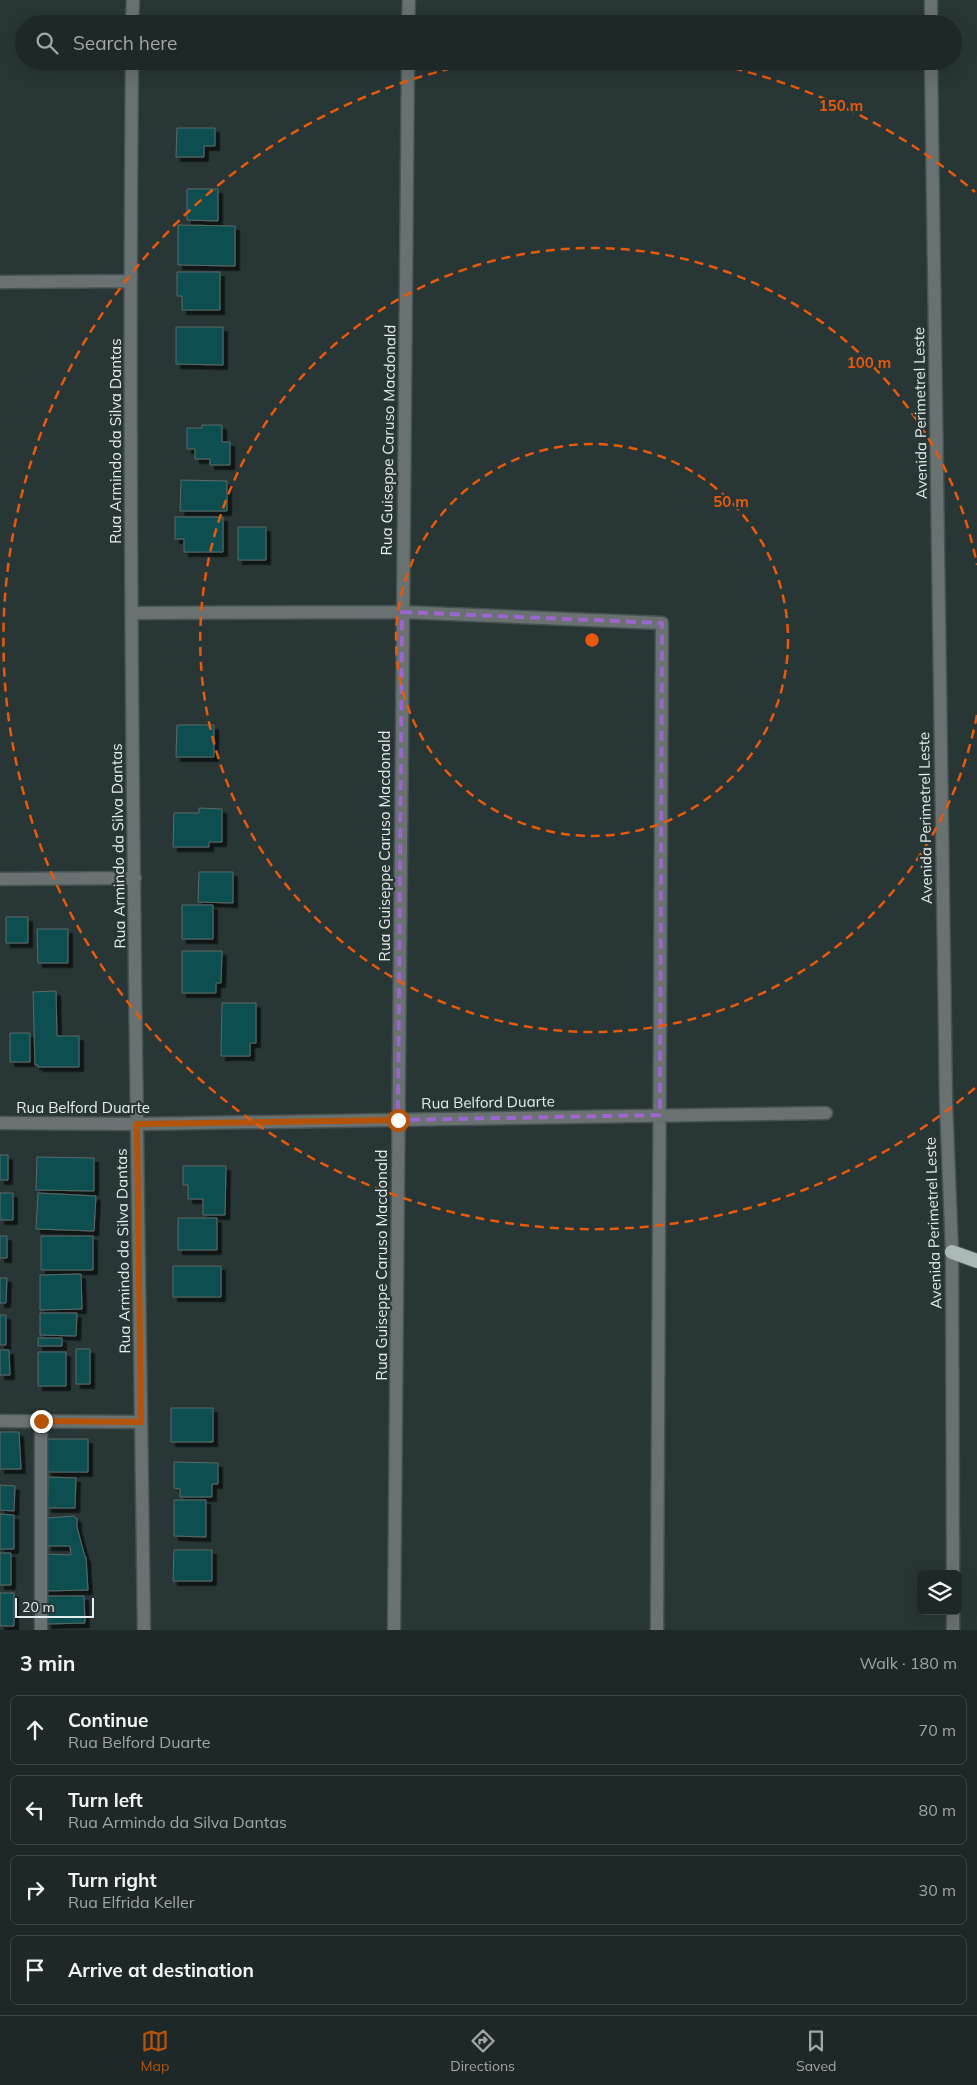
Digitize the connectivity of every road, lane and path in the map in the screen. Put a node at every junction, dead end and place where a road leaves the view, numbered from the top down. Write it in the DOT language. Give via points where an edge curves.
graph roads {
  1 [pos="132,0"];
  2 [pos="409,0"];
  3 [pos="930,0"];
  4 [pos="132,15"];
  5 [pos="408,15"];
  6 [pos="931,15"];
  7 [pos="132,70"];
  8 [pos="408,70"];
  9 [pos="931,70"];
  10 [pos="130,281"];
  11 [pos="0,282"];
  12 [pos="402,612"];
  13 [pos="133,613"];
  14 [pos="135,878"];
  15 [pos="0,879"];
  16 [pos="826,1113"];
  17 [pos="660,1115"];
  18 [pos="398,1120"];
  19 [pos="0,1123"];
  20 [pos="137,1124"];
  21 [pos="952,1252"];
  22 [pos="977,1261"];
  23 [pos="0,1421"];
  24 [pos="41,1421"];
  25 [pos="141,1422"];
  26 [pos="953,1570"];
  27 [pos="953,1615"];
  28 [pos="41,1630"];
  29 [pos="144,1630"];
  30 [pos="394,1630"];
  31 [pos="657,1630"];
  32 [pos="953,1630"];
  1 -- 4 [label="street"];
  2 -- 5 [label="street"];
  3 -- 6 [label="street"];
  7 -- 10 [label="street, Rua Armindo da Silva Dantas"];
  8 -- 12 [label="street, Rua Guiseppe Caruso Macdonald"];
  9 -- 21 [label="street, Avenida Perimetrel Leste" via="945,1092"];
  10 -- 11 [label="street"];
  10 -- 13 [label="street, Rua Armindo da Silva Dantas"];
  12 -- 13 [label="street"];
  12 -- 17 [label="street" via="662,623"];
  12 -- 18 [label="street, Rua Guiseppe Caruso Macdonald"];
  13 -- 14 [label="street, Rua Armindo da Silva Dantas"];
  14 -- 15 [label="street"];
  14 -- 20 [label="street, Rua Armindo da Silva Dantas"];
  16 -- 17 [label="street, Rua Belford Duarte"];
  17 -- 18 [label="street, Rua Belford Duarte"];
  17 -- 31 [label="street"];
  18 -- 20 [label="street, Rua Belford Duarte"];
  18 -- 30 [label="street, Rua Guiseppe Caruso Macdonald"];
  19 -- 20 [label="street, Rua Belford Duarte"];
  20 -- 25 [label="street, Rua Armindo da Silva Dantas"];
  21 -- 22 [label="highway"];
  21 -- 26 [label="street, Avenida Perimetrel Leste"];
  23 -- 24 [label="street"];
  24 -- 25 [label="street"];
  24 -- 28 [label="street"];
  25 -- 29 [label="street, Rua Armindo da Silva Dantas"];
  27 -- 32 [label="street"];
}
